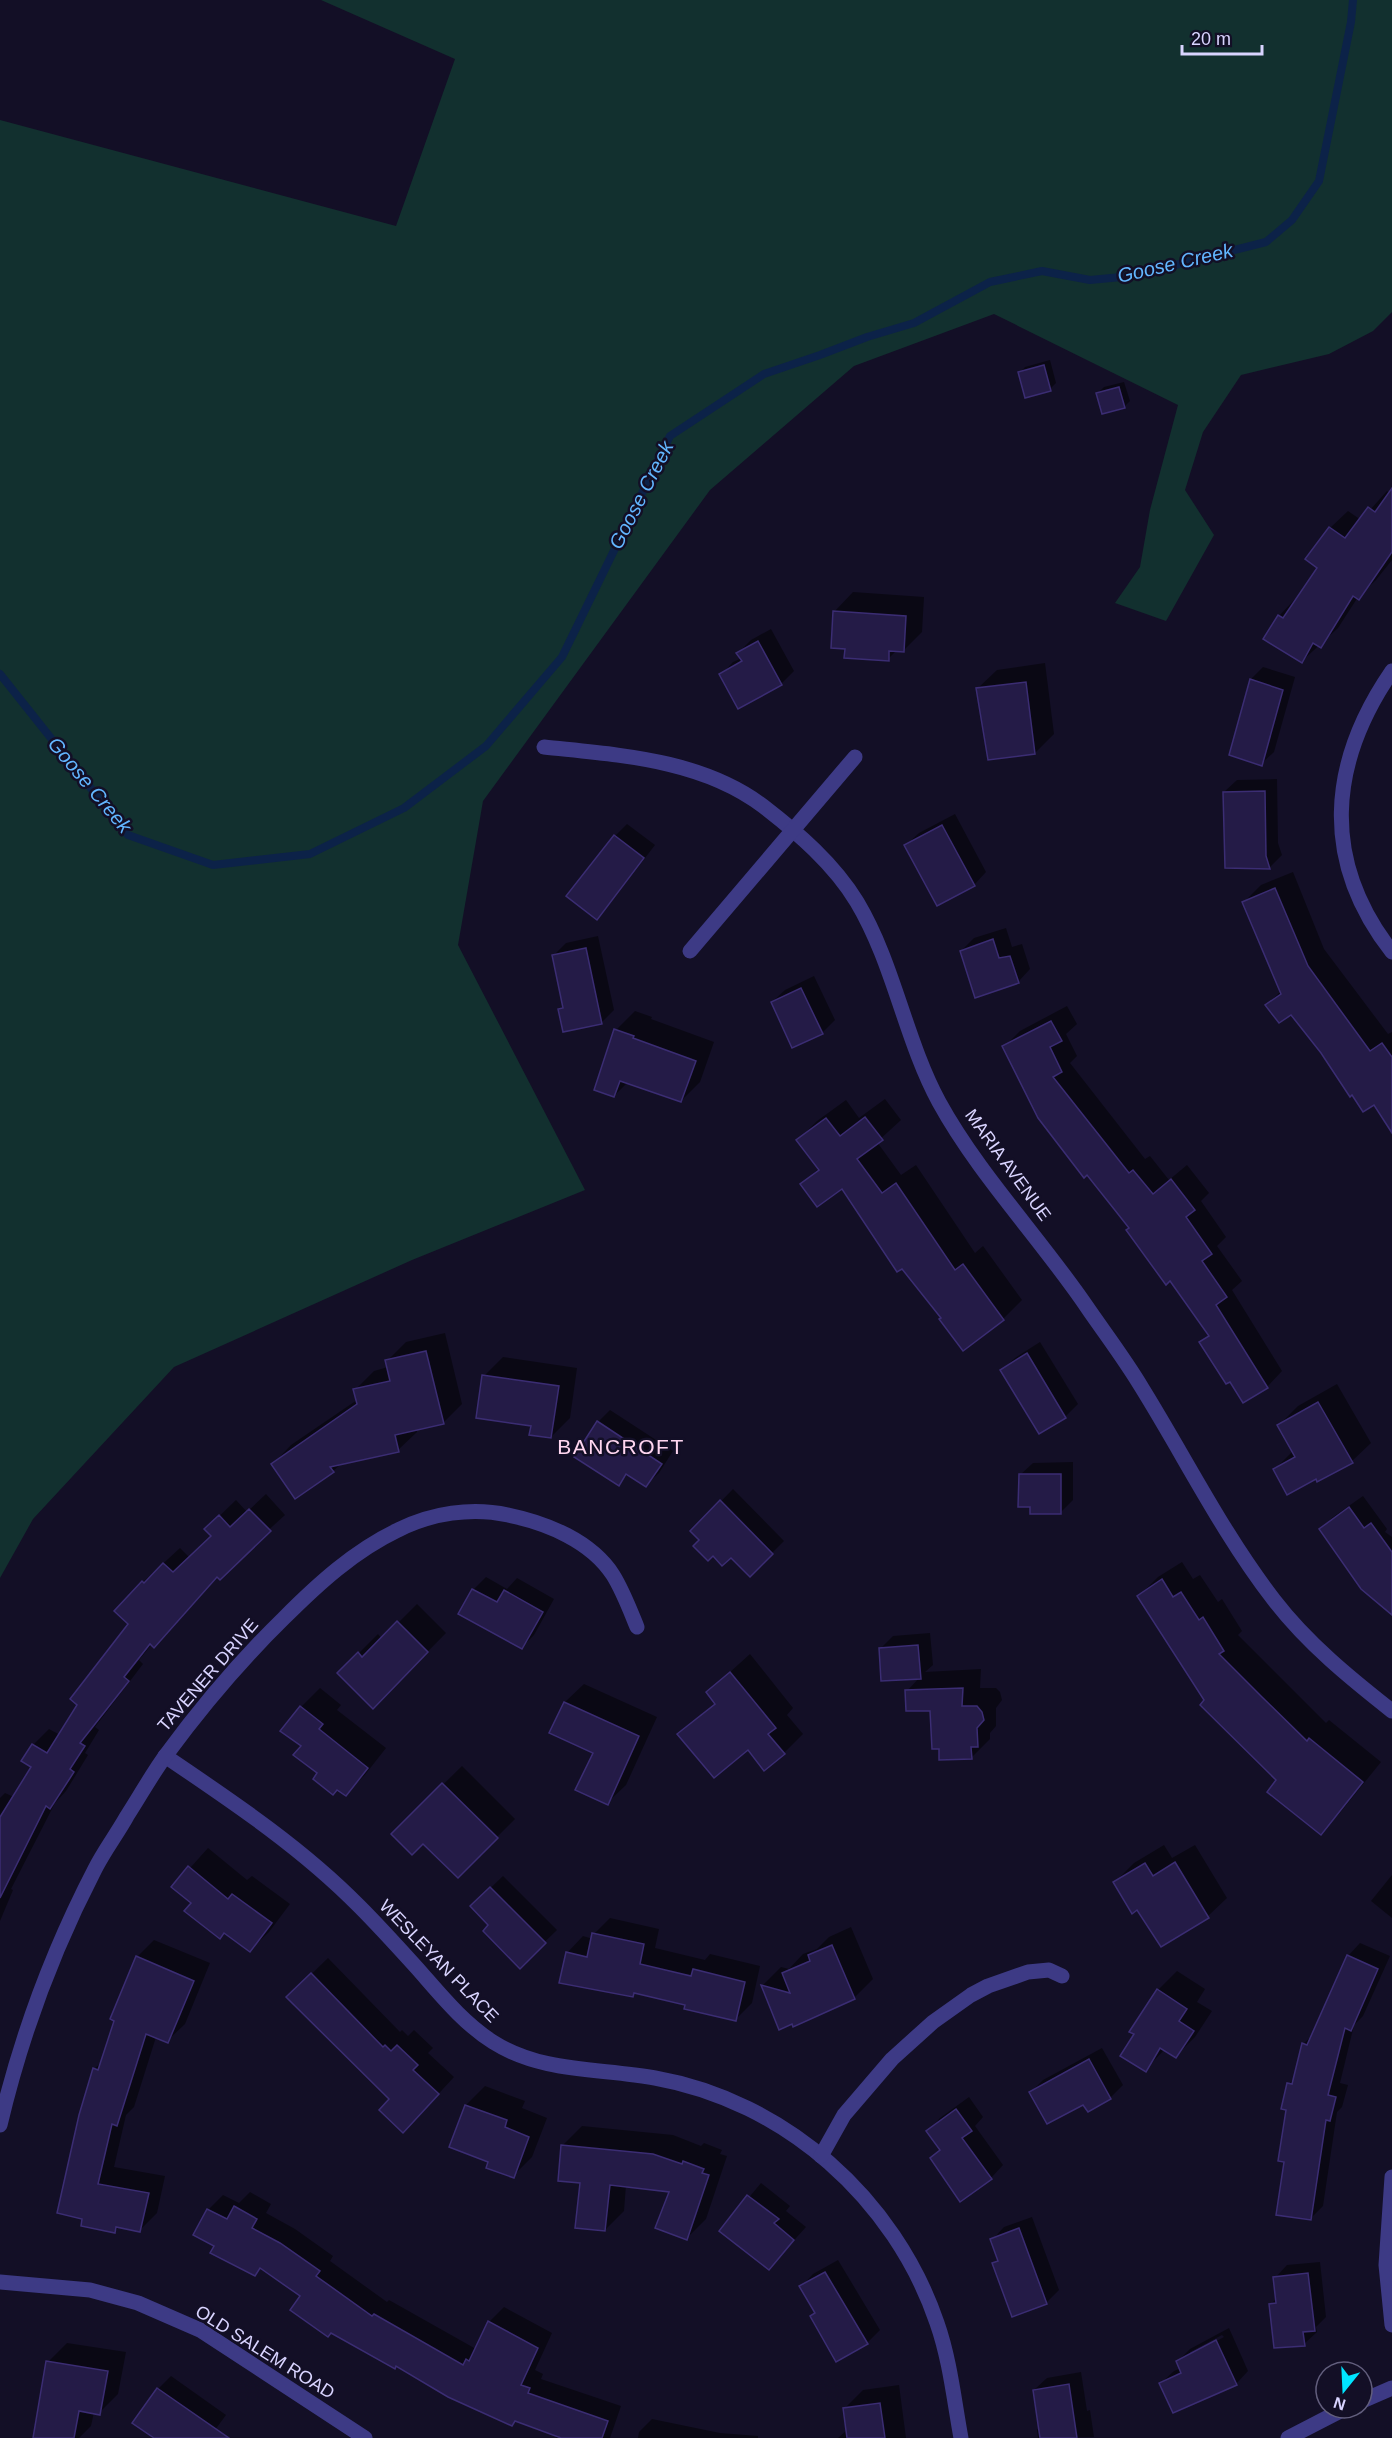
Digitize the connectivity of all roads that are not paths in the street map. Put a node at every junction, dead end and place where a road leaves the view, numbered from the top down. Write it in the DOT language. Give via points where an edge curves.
graph roads {
  1 [pos="1392,671"];
  2 [pos="544,747"];
  3 [pos="855,757"];
  4 [pos="792,830"];
  5 [pos="690,951"];
  6 [pos="1392,952"];
  7 [pos="637,1627"];
  8 [pos="1392,1711"];
  9 [pos="165,1756"];
  10 [pos="1062,1976"];
  11 [pos="0,2125"];
  12 [pos="821,2156"];
  13 [pos="1392,2177"];
  14 [pos="0,2282"];
  15 [pos="1392,2325"];
  16 [pos="1392,2388"];
  17 [pos="1374,2396"];
  18 [pos="1323,2420"];
  19 [pos="365,2438"];
  20 [pos="961,2438"];
  21 [pos="1288,2438"];
  1 -- 6 [label="street" via="1357,732 1341,804 1344,852 1356,891 1373,927"];
  2 -- 4 [label="street, MARIA AVENUE" via="638,757 677,766 761,804"];
  3 -- 4 [label="street"];
  4 -- 5 [label="street"];
  4 -- 8 [label="street, MARIA AVENUE" via="823,858 858,905 939,1101 1141,1386 1228,1534 1276,1602 1333,1663"];
  7 -- 9 [label="street, TAVENER DRIVE" via="614,1576 600,1558 572,1538 500,1513 457,1512 437,1516 399,1529 372,1544 308,1594 245,1657"];
  9 -- 11 [label="street, TAVENER DRIVE" via="96,1867 49,1967 12,2076"];
  9 -- 12 [label="street, WESLEYAN PLACE" via="281,1838 357,1904 464,2020 496,2044 527,2059 571,2069 655,2078 704,2090 754,2111"];
  10 -- 12 [label="street" via="1050,1970 1028,1972 988,1986 933,2022 892,2059 844,2115"];
  12 -- 20 [label="street, WESLEYAN PLACE" via="852,2183 892,2231 918,2277 938,2324"];
  13 -- 15 [label="street" via="1386,2265"];
  14 -- 19 [label="street, OLD SALEM ROAD" via="90,2290 138,2303 200,2330"];
  16 -- 17 [label="street"];
  18 -- 21 [label="street"];
}
